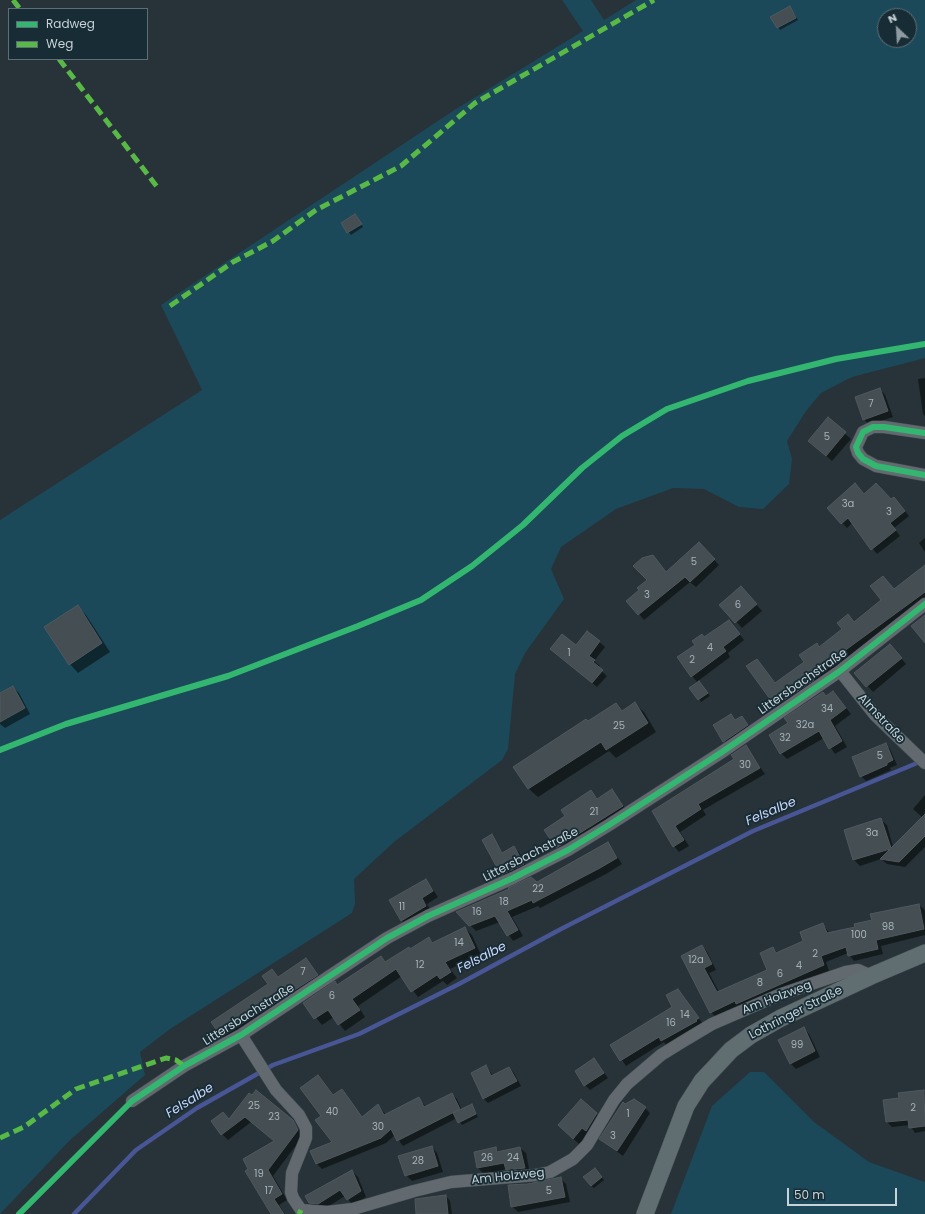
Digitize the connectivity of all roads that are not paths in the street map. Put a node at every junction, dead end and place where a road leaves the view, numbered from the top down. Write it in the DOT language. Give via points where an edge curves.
graph roads {
  1 [pos="925,433"];
  2 [pos="925,475"];
  3 [pos="925,604"];
  4 [pos="840,671"];
  5 [pos="921,759"];
  6 [pos="925,953"];
  7 [pos="871,976"];
  8 [pos="241,1035"];
  9 [pos="132,1101"];
  10 [pos="645,1214"];
  1 -- 2 [label="street" via="873,427 863,432 856,447 863,459 876,466"];
  3 -- 4 [label="street, Littersbachstraße"];
  4 -- 5 [label="street, Almstraße" via="875,714"];
  4 -- 8 [label="street, Littersbachstraße" via="722,752 568,850 387,938"];
  6 -- 7 [label="main road, Lothringer Straße"];
  7 -- 8 [label="street, Am Holzweg" via="858,970 846,972 786,992 712,1024 682,1042 661,1055 627,1084 614,1100 587,1145 573,1158 550,1172 451,1182 353,1209 327,1212 301,1210 297,1205 291,1192 291,1184 296,1160 306,1138 306,1128 299,1115 266,1076"];
  7 -- 10 [label="main road, Lothringer Straße" via="751,1035 716,1064 686,1106"];
  8 -- 9 [label="street, Littersbachstraße" via="184,1066"];
}
